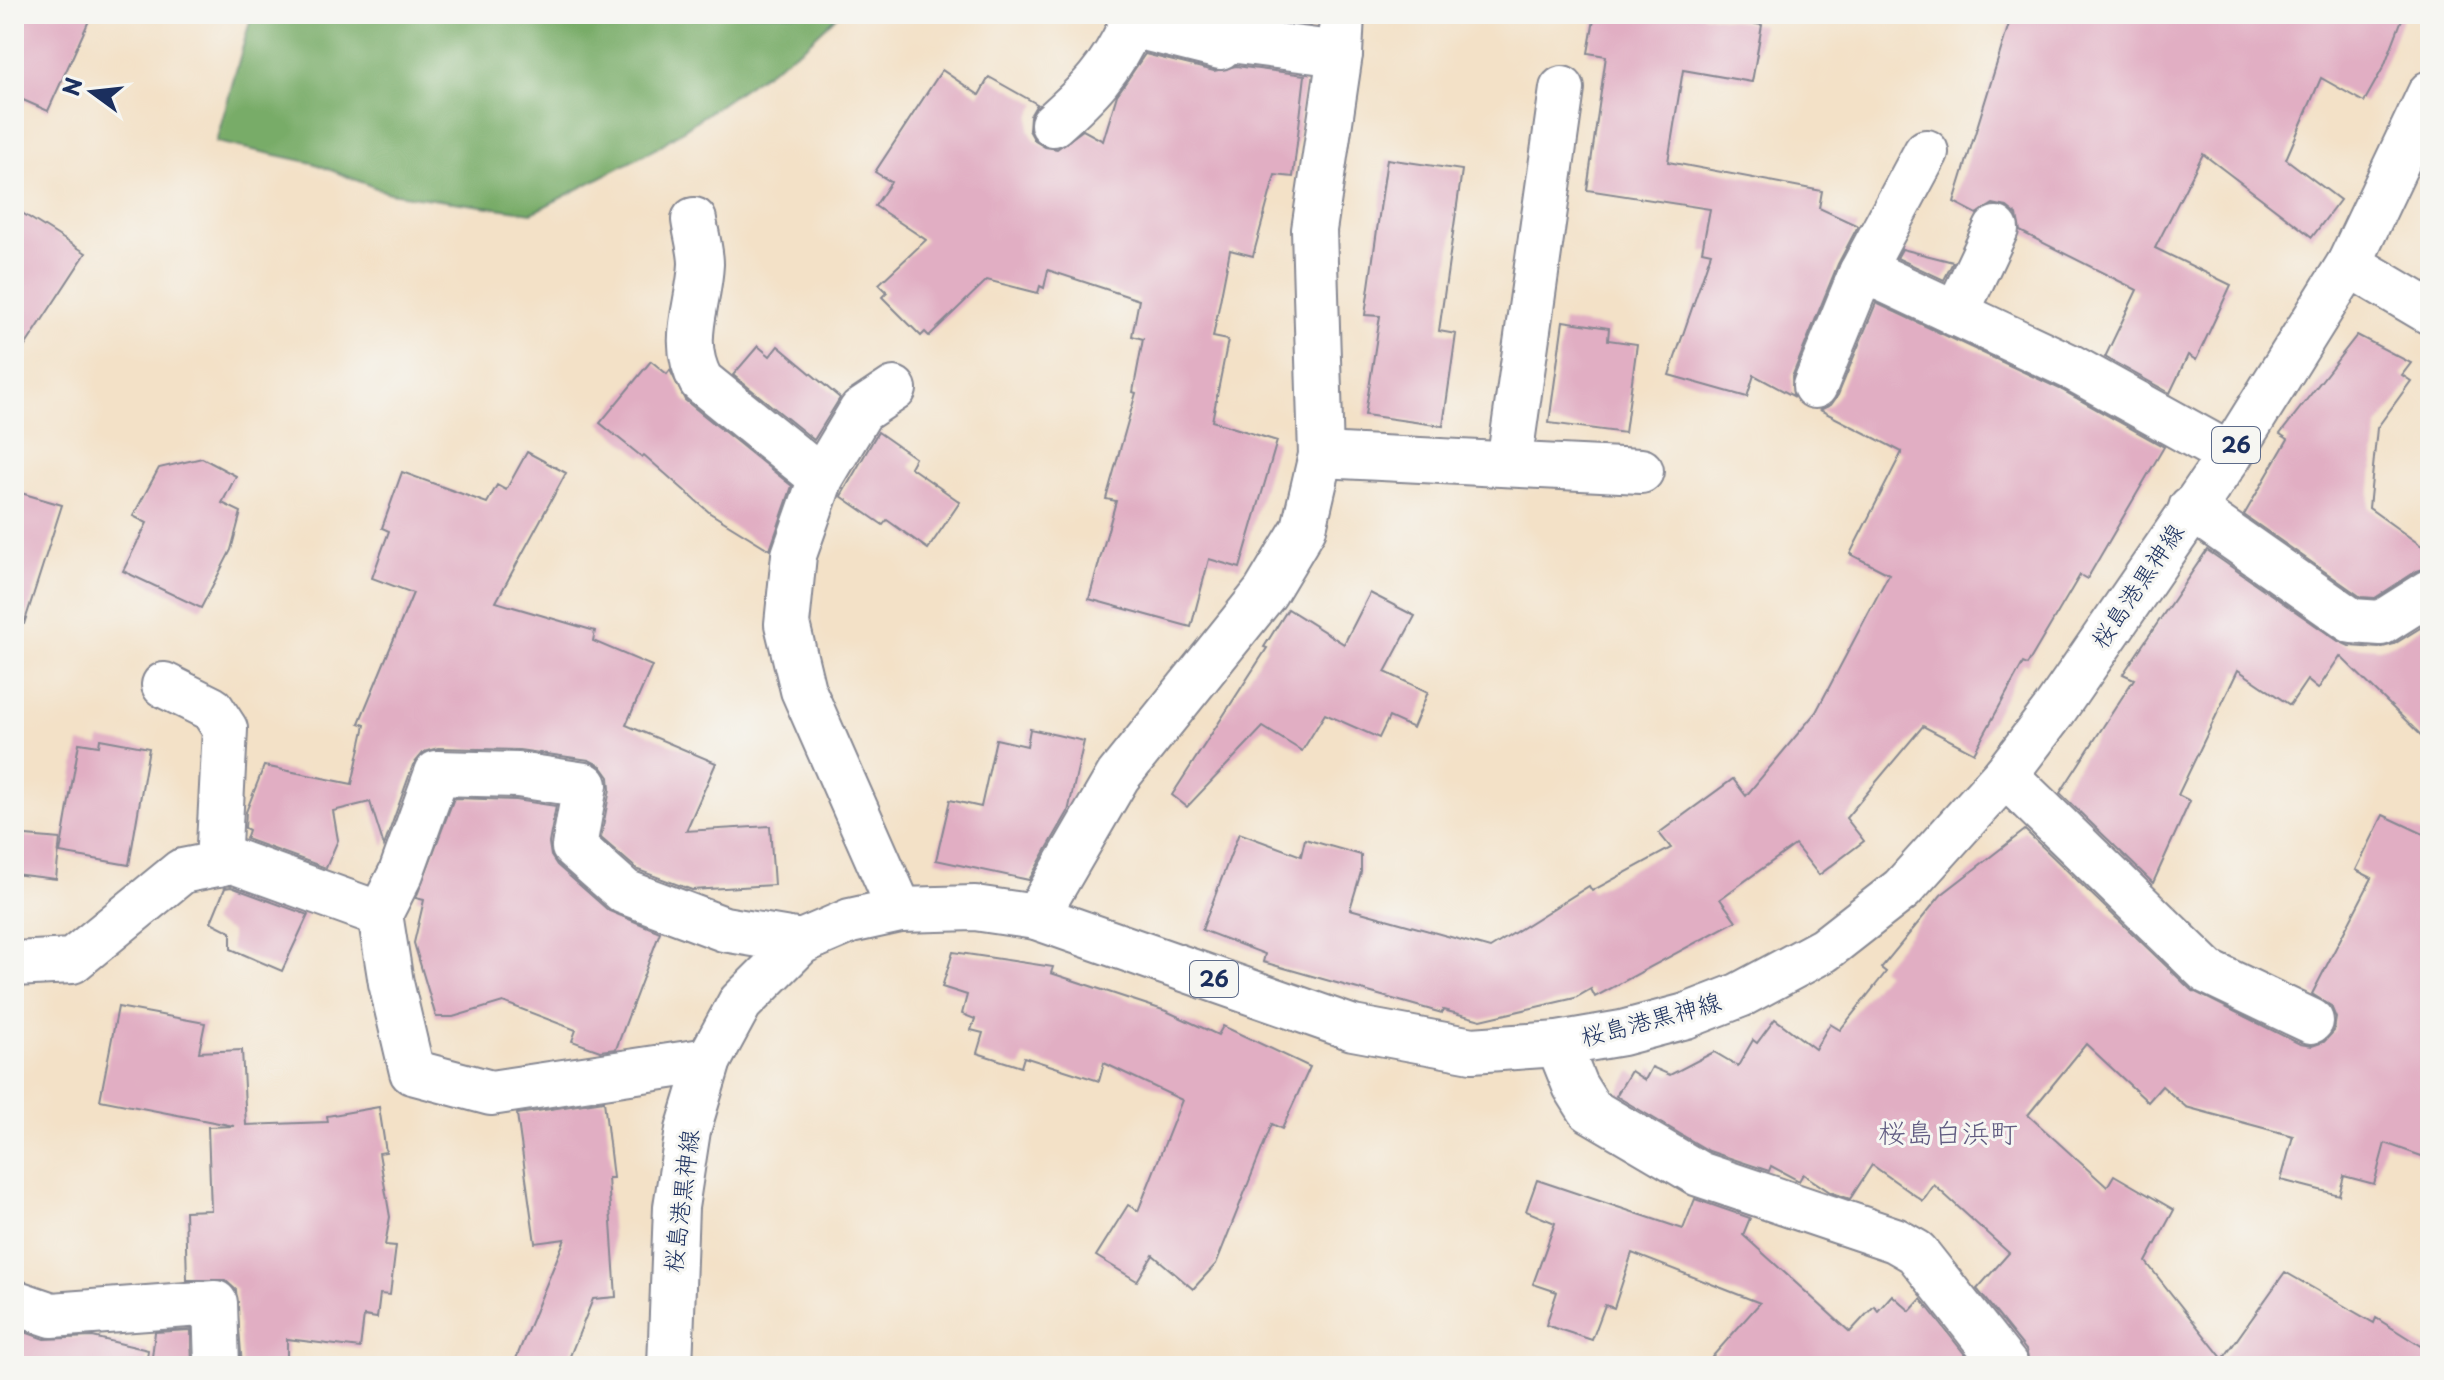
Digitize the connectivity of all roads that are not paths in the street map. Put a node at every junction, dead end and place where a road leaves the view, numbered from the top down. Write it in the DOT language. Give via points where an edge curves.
graph roads {
  1 [pos="1341,34"];
  2 [pos="1562,89"];
  3 [pos="2430,93"];
  4 [pos="1053,124"];
  5 [pos="1926,152"];
  6 [pos="694,220"];
  7 [pos="1996,229"];
  8 [pos="2349,264"];
  9 [pos="1861,273"];
  10 [pos="2430,312"];
  11 [pos="1956,314"];
  12 [pos="1815,386"];
  13 [pos="894,389"];
  14 [pos="1321,455"];
  15 [pos="2230,455"];
  16 [pos="1509,464"];
  17 [pos="1641,471"];
  18 [pos="821,478"];
  19 [pos="2191,508"];
  20 [pos="2430,592"];
  21 [pos="164,685"];
  22 [pos="2005,775"];
  23 [pos="218,864"];
  24 [pos="900,910"];
  25 [pos="380,914"];
  26 [pos="1036,917"];
  27 [pos="801,942"];
  28 [pos="14,964"];
  29 [pos="2311,1021"];
  30 [pos="1558,1044"];
  31 [pos="709,1060"];
  32 [pos="14,1302"];
  33 [pos="217,1366"];
  34 [pos="670,1366"];
  35 [pos="2006,1366"];
  1 -- 4 [label="street" via="1222,39 1220,47 1131,25 1097,85"];
  1 -- 14 [label="street" via="1314,230"];
  2 -- 16 [label="street"];
  3 -- 8 [label="street, 桜島港黒神線 / 26"];
  5 -- 9 [label="street"];
  6 -- 18 [label="street" via="701,262 688,340 691,364 701,381"];
  7 -- 11 [label="street"];
  8 -- 10 [label="street"];
  8 -- 15 [label="street, 桜島港黒神線 / 26"];
  9 -- 11 [label="street"];
  9 -- 12 [label="street"];
  11 -- 15 [label="street" via="2071,367"];
  13 -- 18 [label="street" via="861,411"];
  14 -- 16 [label="street"];
  14 -- 26 [label="street" via="1304,528 1265,593 1118,776"];
  15 -- 19 [label="street, 桜島港黒神線 / 26"];
  16 -- 17 [label="street"];
  18 -- 24 [label="street" via="794,555 787,624 803,690"];
  19 -- 20 [label="street" via="2352,621 2381,623"];
  19 -- 22 [label="street, 桜島港黒神線 / 26"];
  21 -- 23 [label="street" via="212,709 225,729"];
  22 -- 29 [label="street" via="2208,972"];
  22 -- 30 [label="street, 桜島港黒神線 / 26" via="1902,889 1824,950 1740,995 1686,1016"];
  23 -- 25 [label="street" via="233,861"];
  23 -- 28 [label="street" via="182,871 72,961"];
  24 -- 26 [label="street, 桜島港黒神線 / 26" via="975,908"];
  24 -- 27 [label="street, 桜島港黒神線 / 26" via="850,921"];
  25 -- 27 [label="street" via="401,873 437,773 518,775 585,785 574,847 625,892 724,929"];
  25 -- 31 [label="street" via="412,1072 491,1093"];
  26 -- 30 [label="street, 桜島港黒神線 / 26" via="1353,1028 1472,1050"];
  27 -- 31 [label="street, 桜島港黒神線 / 26" via="740,1003"];
  30 -- 35 [label="street" via="1590,1110 1699,1174 1895,1240 1916,1252"];
  31 -- 34 [label="street, 桜島港黒神線 / 26" via="688,1130 676,1207"];
  32 -- 33 [label="street" via="52,1315 215,1303"];
}
